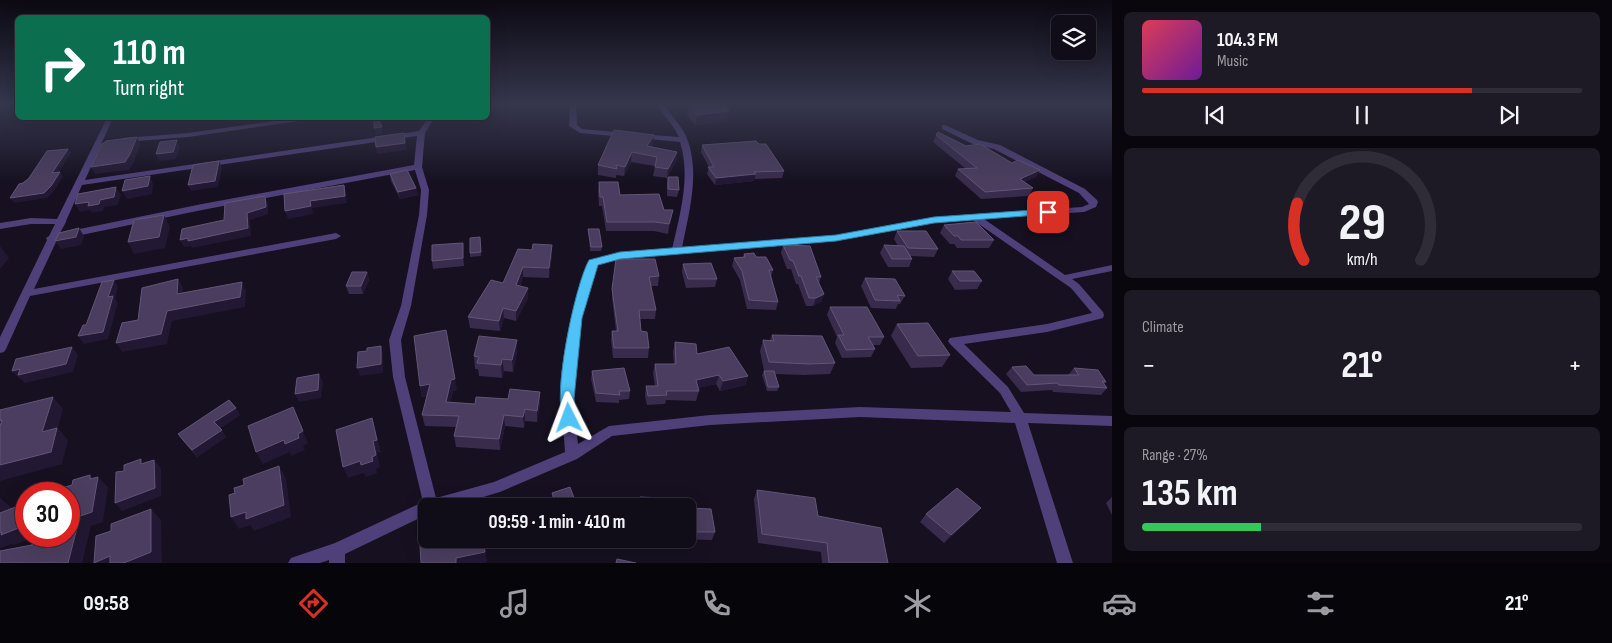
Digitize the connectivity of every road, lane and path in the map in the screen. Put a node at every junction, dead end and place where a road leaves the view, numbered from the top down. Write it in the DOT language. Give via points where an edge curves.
graph roads {
  1 [pos="106,130"];
  2 [pos="221,130"];
  3 [pos="423,130"];
  4 [pos="579,130"];
  5 [pos="677,130"];
  6 [pos="952,130"];
  7 [pos="421,133"];
  8 [pos="684,140"];
  9 [pos="115,141"];
  10 [pos="418,167"];
  11 [pos="80,183"];
  12 [pos="975,218"];
  13 [pos="62,222"];
  14 [pos="0,226"];
  15 [pos="336,236"];
  16 [pos="51,238"];
  17 [pos="676,252"];
  18 [pos="1112,268"];
  19 [pos="1064,278"];
  20 [pos="25,294"];
  21 [pos="0,349"];
  22 [pos="1020,417"];
  23 [pos="1112,421"];
  24 [pos="572,455"];
  25 [pos="429,498"];
  26 [pos="459,498"];
  27 [pos="418,512"];
  28 [pos="337,556"];
  29 [pos="296,563"];
  30 [pos="1065,563"];
  1 -- 11 [label="street"];
  2 -- 9 [label="street"];
  3 -- 7 [label="street"];
  4 -- 8 [label="street"];
  5 -- 8 [label="street"];
  6 -- 12 [label="street" via="976,142 997,147 1082,191 1094,202 1084,209"];
  7 -- 10 [label="street"];
  7 -- 11 [label="street"];
  8 -- 17 [label="street" via="688,152 687,195"];
  10 -- 16 [label="street"];
  10 -- 25 [label="street" via="425,190 423,215 406,306 395,340 399,377"];
  11 -- 13 [label="street"];
  12 -- 17 [label="street" via="934,220 836,238"];
  12 -- 19 [label="street"];
  13 -- 14 [label="street" via="31,221"];
  13 -- 16 [label="street"];
  15 -- 20 [label="street"];
  16 -- 20 [label="street"];
  17 -- 24 [label="street" via="620,256 593,263 576,318 567,399"];
  18 -- 19 [label="street"];
  19 -- 22 [label="street" via="1076,286 1099,315 1047,328 954,341 1004,390"];
  20 -- 21 [label="street"];
  22 -- 23 [label="street"];
  22 -- 24 [label="street" via="860,412 710,420 609,431"];
  22 -- 30 [label="street"];
  24 -- 26 [label="street" via="495,488"];
  27 -- 28 [label="street"];
  28 -- 29 [label="street"];
}
